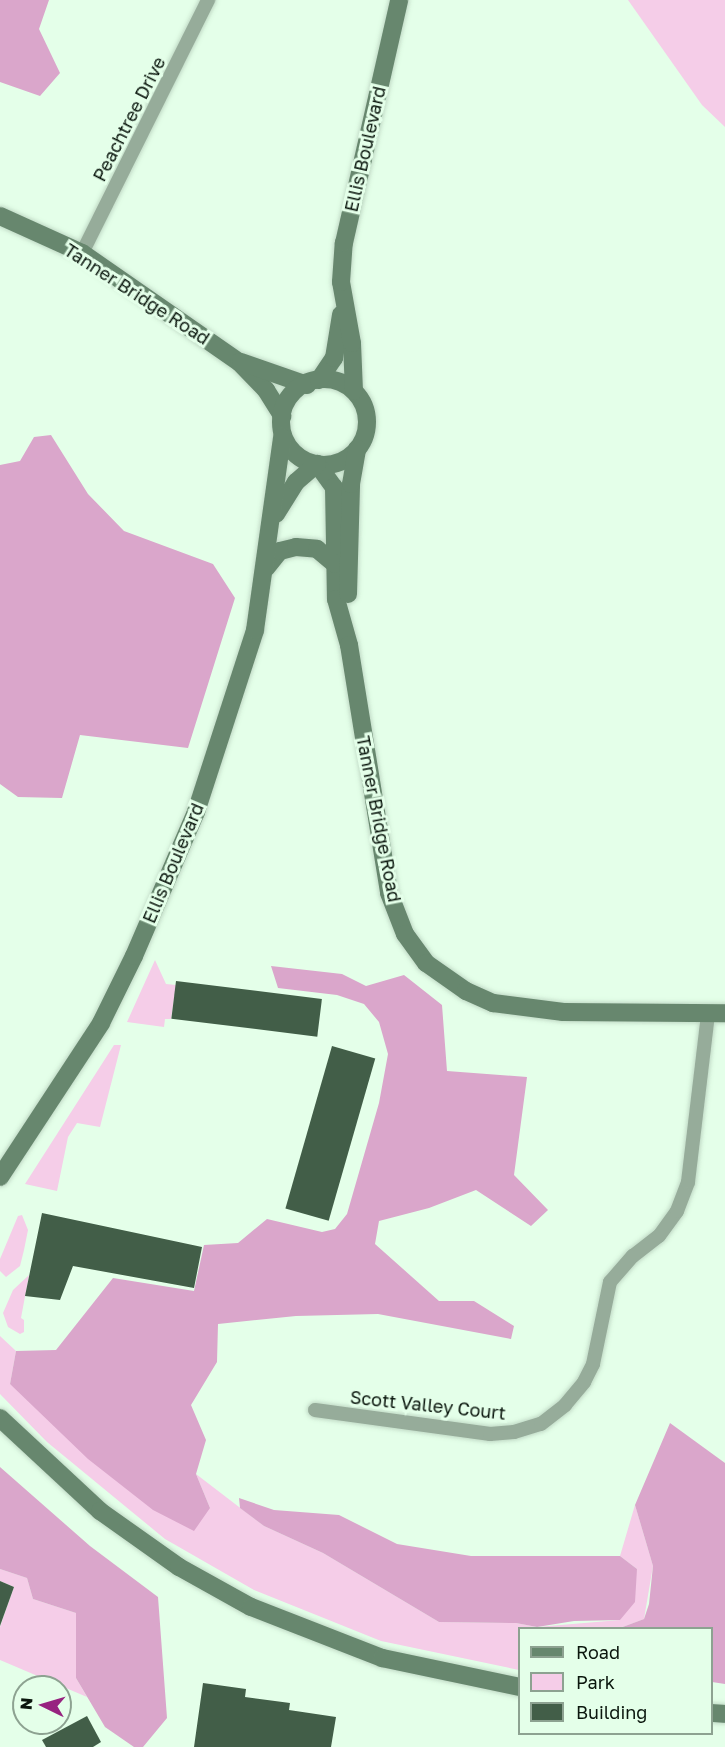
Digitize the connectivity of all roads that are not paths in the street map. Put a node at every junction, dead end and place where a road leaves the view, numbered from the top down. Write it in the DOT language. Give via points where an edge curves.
graph roads {
  1 [pos="208,0"];
  2 [pos="399,0"];
  3 [pos="0,216"];
  4 [pos="82,253"];
  5 [pos="343,300"];
  6 [pos="239,362"];
  7 [pos="313,383"];
  8 [pos="354,391"];
  9 [pos="282,417"];
  10 [pos="282,437"];
  11 [pos="357,449"];
  12 [pos="317,464"];
  13 [pos="274,519"];
  14 [pos="335,564"];
  15 [pos="266,568"];
  16 [pos="349,645"];
  17 [pos="716,1014"];
  18 [pos="0,1177"];
  19 [pos="315,1410"];
  20 [pos="0,1418"];
  21 [pos="518,1687"];
  1 -- 4 [label="street, Peachtree Drive"];
  2 -- 5 [label="main road, Ellis Boulevard" via="344,243"];
  3 -- 4 [label="main road, Tanner Bridge Road"];
  4 -- 6 [label="main road, Tanner Bridge Road"];
  5 -- 7 [label="main road, Ellis Boulevard" via="334,358"];
  5 -- 8 [label="main road, Ellis Boulevard" via="352,343"];
  6 -- 7 [label="main road, Tanner Bridge Road"];
  6 -- 9 [label="main road, Tanner Bridge Road" via="267,390"];
  7 -- 8 [label="main road" via="344,383"];
  7 -- 9 [label="main road" via="296,389"];
  8 -- 11 [label="main road" via="362,401 367,425"];
  9 -- 10 [label="main road"];
  10 -- 12 [label="main road" via="289,451"];
  10 -- 13 [label="main road, Ellis Boulevard"];
  11 -- 12 [label="main road" via="328,464"];
  11 -- 16 [label="main road, Tanner Bridge Road" via="348,546"];
  12 -- 13 [label="main road, Ellis Boulevard" via="297,482"];
  12 -- 14 [label="main road, Tanner Bridge Road" via="334,487"];
  13 -- 15 [label="main road, Ellis Boulevard"];
  14 -- 15 [label="main road" via="317,549 296,547 280,551"];
  14 -- 16 [label="main road, Tanner Bridge Road" via="340,623"];
  15 -- 18 [label="main road, Ellis Boulevard" via="255,630 196,812 134,956 60,1090"];
  16 -- 17 [label="main road, Tanner Bridge Road" via="390,893 405,934 426,963 466,992 493,1003 563,1012"];
  17 -- 19 [label="street, Scott Valley Court" via="688,1182 677,1211 658,1236 610,1282 594,1364 565,1405 541,1424 490,1434"];
  20 -- 21 [label="main road" via="100,1511 180,1567 251,1607 382,1658"];
}
